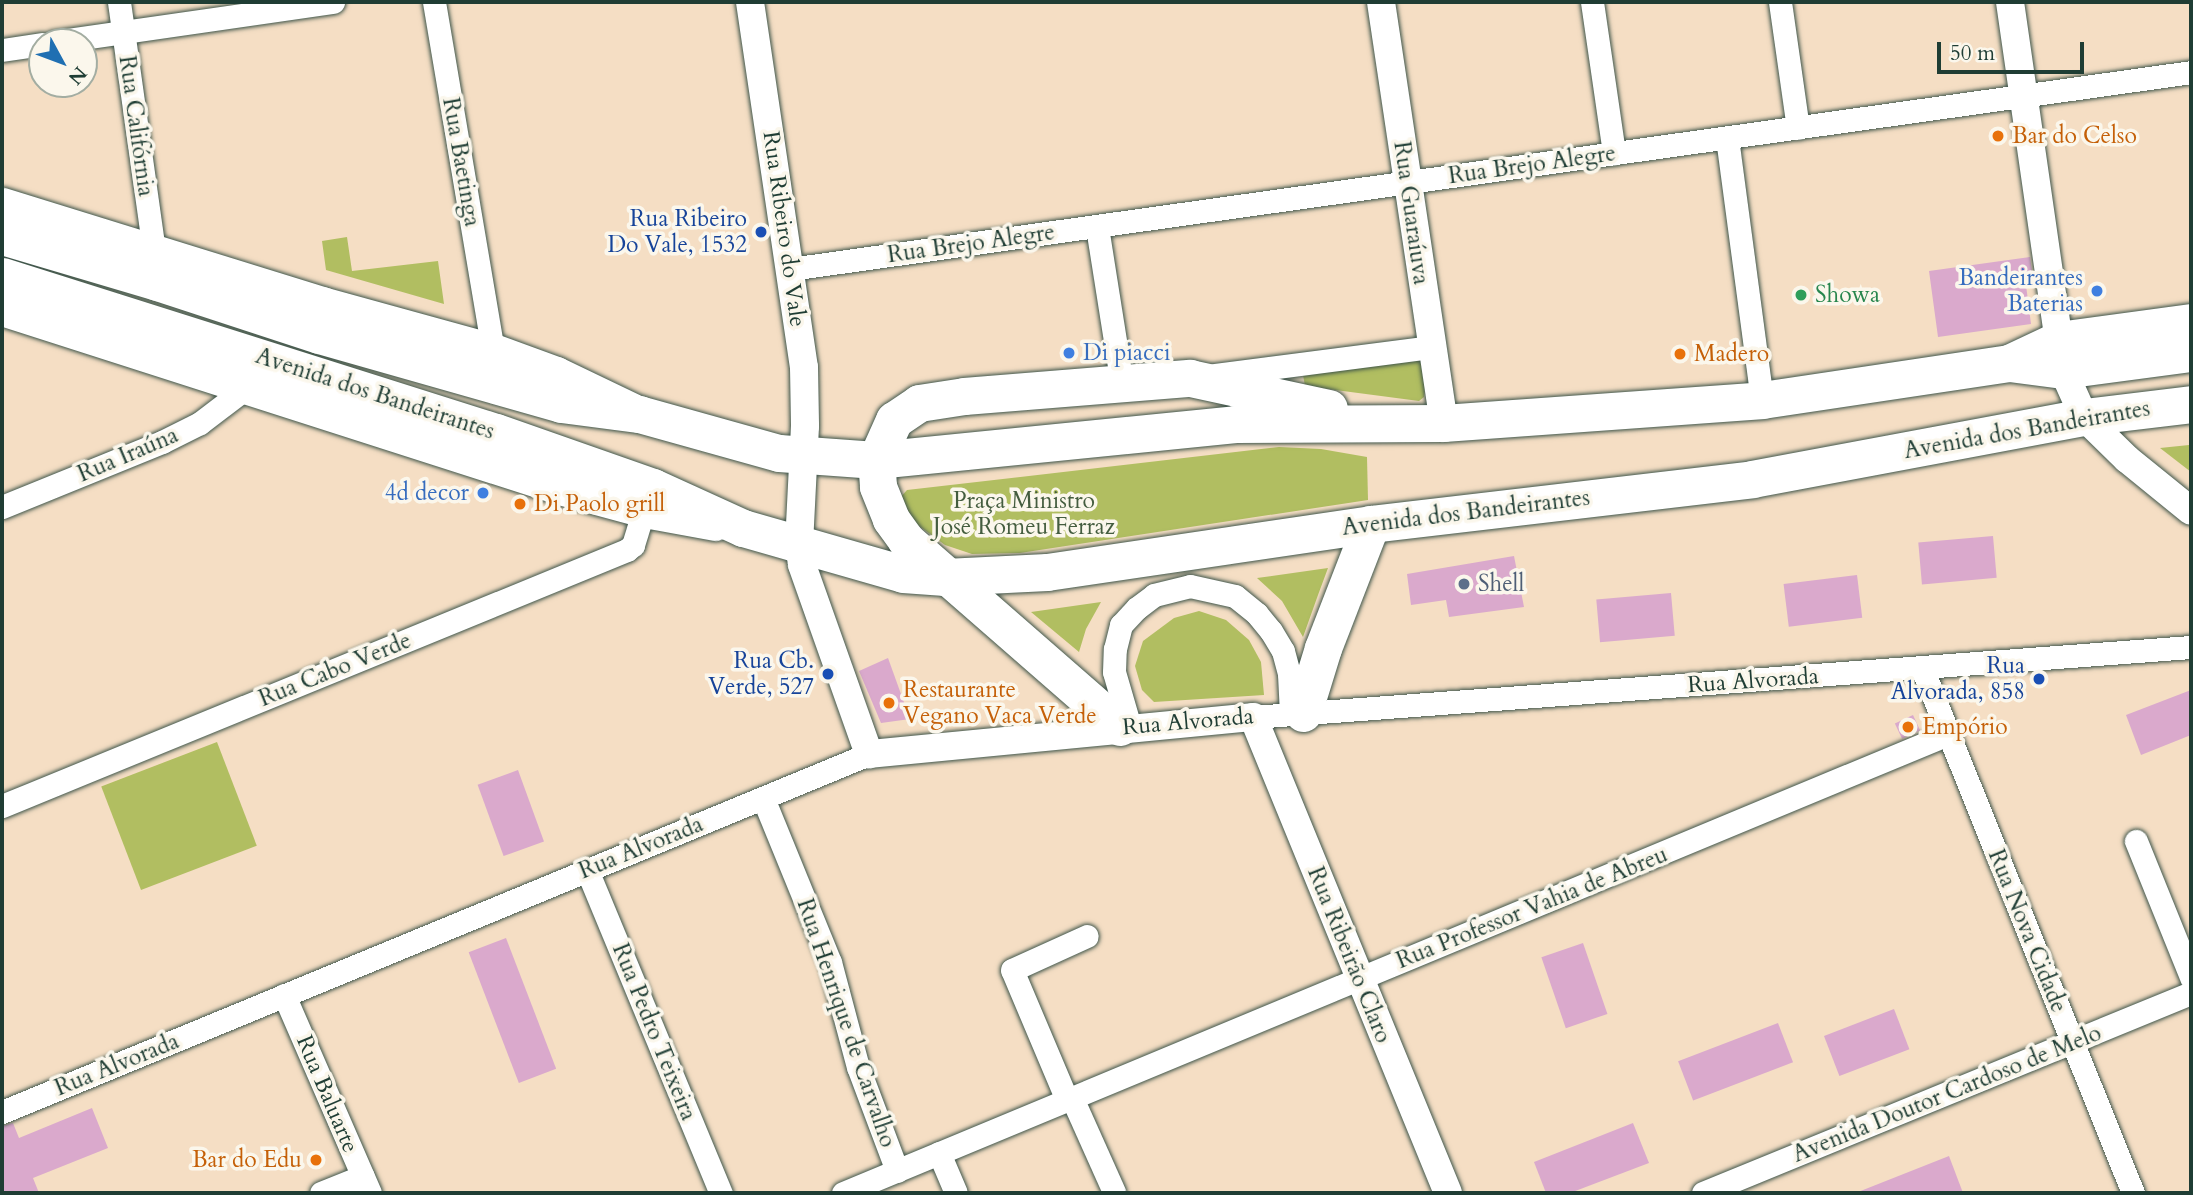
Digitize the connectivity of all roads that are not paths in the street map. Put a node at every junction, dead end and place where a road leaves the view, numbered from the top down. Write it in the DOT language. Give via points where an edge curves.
graph roads {
  1 [pos="118,2"];
  2 [pos="333,2"];
  3 [pos="434,2"];
  4 [pos="750,2"];
  5 [pos="1381,2"];
  6 [pos="1592,2"];
  7 [pos="1780,2"];
  8 [pos="2010,2"];
  9 [pos="123,32"];
  10 [pos="98,36"];
  11 [pos="28,46"];
  12 [pos="2,50"];
  13 [pos="2191,72"];
  14 [pos="2023,95"];
  15 [pos="1798,128"];
  16 [pos="1727,138"];
  17 [pos="1614,153"];
  18 [pos="1407,183"];
  19 [pos="2,205"];
  20 [pos="1097,227"];
  21 [pos="2,236"];
  22 [pos="153,251"];
  23 [pos="790,269"];
  24 [pos="2,276"];
  25 [pos="2,308"];
  26 [pos="2191,322"];
  27 [pos="485,340"];
  28 [pos="1430,346"];
  29 [pos="2191,353"];
  30 [pos="2060,356"];
  31 [pos="1190,379"];
  32 [pos="1122,384"];
  33 [pos="246,388"];
  34 [pos="1762,400"];
  35 [pos="2191,404"];
  36 [pos="639,414"];
  37 [pos="2084,417"];
  38 [pos="1396,423"];
  39 [pos="1444,423"];
  40 [pos="802,457"];
  41 [pos="876,460"];
  42 [pos="2,507"];
  43 [pos="644,510"];
  44 [pos="2191,510"];
  45 [pos="1371,524"];
  46 [pos="743,528"];
  47 [pos="799,545"];
  48 [pos="945,577"];
  49 [pos="2191,647"];
  50 [pos="1922,668"];
  51 [pos="1297,714"];
  52 [pos="1253,717"];
  53 [pos="1125,727"];
  54 [pos="1948,734"];
  55 [pos="869,754"];
  56 [pos="763,798"];
  57 [pos="2,806"];
  58 [pos="2136,841"];
  59 [pos="587,870"];
  60 [pos="1087,936"];
  61 [pos="2191,977"];
  62 [pos="1358,979"];
  63 [pos="2191,993"];
  64 [pos="285,995"];
  65 [pos="2073,1043"];
  66 [pos="1069,1099"];
  67 [pos="2,1112"];
  68 [pos="939,1153"];
  69 [pos="897,1171"];
  70 [pos="366,1185"];
  71 [pos="1117,1190"];
  72 [pos="321,1193"];
  73 [pos="721,1193"];
  74 [pos="843,1193"];
  75 [pos="956,1193"];
  76 [pos="1448,1193"];
  77 [pos="1703,1193"];
  78 [pos="2133,1193"];
  1 -- 9 [label="street, Rua Califórnia"];
  2 -- 9 [label="street"];
  3 -- 27 [label="street, Rua Baetinga"];
  4 -- 23 [label="street, Rua Ribeiro do Vale"];
  5 -- 18 [label="street, Rua Guaraíuva"];
  6 -- 17 [label="street"];
  7 -- 15 [label="street"];
  8 -- 14 [label="street"];
  9 -- 10 [label="street"];
  9 -- 22 [label="street, Rua Califórnia"];
  11 -- 12 [label="street"];
  13 -- 14 [label="street, Rua Brejo Alegre"];
  14 -- 15 [label="street, Rua Brejo Alegre"];
  14 -- 30 [label="street"];
  15 -- 16 [label="street, Rua Brejo Alegre"];
  16 -- 17 [label="street, Rua Brejo Alegre"];
  16 -- 34 [label="street"];
  17 -- 18 [label="street, Rua Brejo Alegre"];
  18 -- 20 [label="street, Rua Brejo Alegre"];
  18 -- 28 [label="street, Rua Guaraíuva"];
  19 -- 22 [label="main road, Avenida dos Bandeirantes"];
  20 -- 23 [label="street, Rua Brejo Alegre"];
  20 -- 32 [label="street"];
  21 -- 36 [label="highway, Avenida dos Bandeirantes" via="492,385 561,404"];
  22 -- 27 [label="main road, Avenida dos Bandeirantes" via="322,304"];
  23 -- 40 [label="street, Rua Ribeiro do Vale" via="804,367"];
  24 -- 46 [label="highway, Avenida dos Bandeirantes" via="496,432 653,487"];
  25 -- 33 [label="main road, Avenida dos Bandeirantes"];
  26 -- 30 [label="highway, Avenida dos Bandeirantes"];
  27 -- 36 [label="main road, Avenida dos Bandeirantes"];
  28 -- 31 [label="street"];
  28 -- 39 [label="street, Rua Guaraíuva"];
  29 -- 30 [label="highway, Avenida dos Bandeirantes"];
  30 -- 34 [label="highway, Avenida dos Bandeirantes"];
  30 -- 37 [label="street"];
  31 -- 32 [label="highway"];
  31 -- 38 [label="highway"];
  32 -- 41 [label="highway" via="919,403 894,421"];
  33 -- 42 [label="street, Rua Iraúna" via="200,423 162,442"];
  33 -- 43 [label="main road, Avenida dos Bandeirantes"];
  34 -- 39 [label="highway, Avenida dos Bandeirantes"];
  35 -- 37 [label="highway, Avenida dos Bandeirantes"];
  36 -- 40 [label="highway, Avenida dos Bandeirantes"];
  37 -- 44 [label="street"];
  37 -- 45 [label="highway, Avenida dos Bandeirantes" via="1752,479"];
  38 -- 39 [label="highway, Avenida dos Bandeirantes"];
  38 -- 41 [label="highway, Avenida dos Bandeirantes" via="1235,424"];
  40 -- 41 [label="highway, Avenida dos Bandeirantes"];
  40 -- 47 [label="street"];
  41 -- 48 [label="highway" via="878,485 891,519"];
  43 -- 46 [label="main road, Avenida dos Bandeirantes"];
  43 -- 57 [label="street, Rua Cabo Verde" via="633,545 627,550"];
  45 -- 48 [label="highway, Avenida dos Bandeirantes" via="1047,572"];
  45 -- 51 [label="highway"];
  46 -- 47 [label="highway, Avenida dos Bandeirantes"];
  47 -- 48 [label="highway, Avenida dos Bandeirantes" via="903,574"];
  47 -- 55 [label="street" via="806,581"];
  48 -- 53 [label="highway"];
  49 -- 50 [label="street, Rua Alvorada"];
  50 -- 51 [label="street, Rua Alvorada"];
  50 -- 54 [label="street, Rua Nova Cidade"];
  51 -- 52 [label="street, Rua Alvorada"];
  51 -- 53 [label="street" via="1283,651 1257,614 1235,596 1190,586 1154,595 1122,625 1114,672"];
  52 -- 53 [label="street, Rua Alvorada"];
  52 -- 62 [label="street, Rua Ribeirão Claro"];
  53 -- 55 [label="street, Rua Alvorada"];
  54 -- 62 [label="street, Rua Professor Vahia de Abreu"];
  54 -- 65 [label="street, Rua Nova Cidade"];
  55 -- 56 [label="street, Rua Alvorada"];
  56 -- 59 [label="street, Rua Alvorada"];
  56 -- 69 [label="street, Rua Henrique de Carvalho" via="830,962 858,1068"];
  58 -- 61 [label="street"];
  59 -- 64 [label="street, Rua Alvorada"];
  59 -- 73 [label="street, Rua Pedro Teixeira"];
  60 -- 66 [label="street" via="1012,970"];
  62 -- 66 [label="street, Rua Professor Vahia de Abreu"];
  62 -- 76 [label="street, Rua Ribeirão Claro"];
  63 -- 65 [label="street, Avenida Doutor Cardoso de Melo"];
  64 -- 67 [label="street, Rua Alvorada"];
  64 -- 70 [label="street, Rua Baluarte"];
  65 -- 77 [label="street, Avenida Doutor Cardoso de Melo"];
  65 -- 78 [label="street, Rua Nova Cidade"];
  66 -- 68 [label="street, Rua Professor Vahia de Abreu"];
  66 -- 71 [label="street"];
  68 -- 69 [label="street, Rua Professor Vahia de Abreu"];
  68 -- 75 [label="street"];
  69 -- 74 [label="street, Rua Professor Vahia de Abreu"];
  70 -- 72 [label="street"];
}
